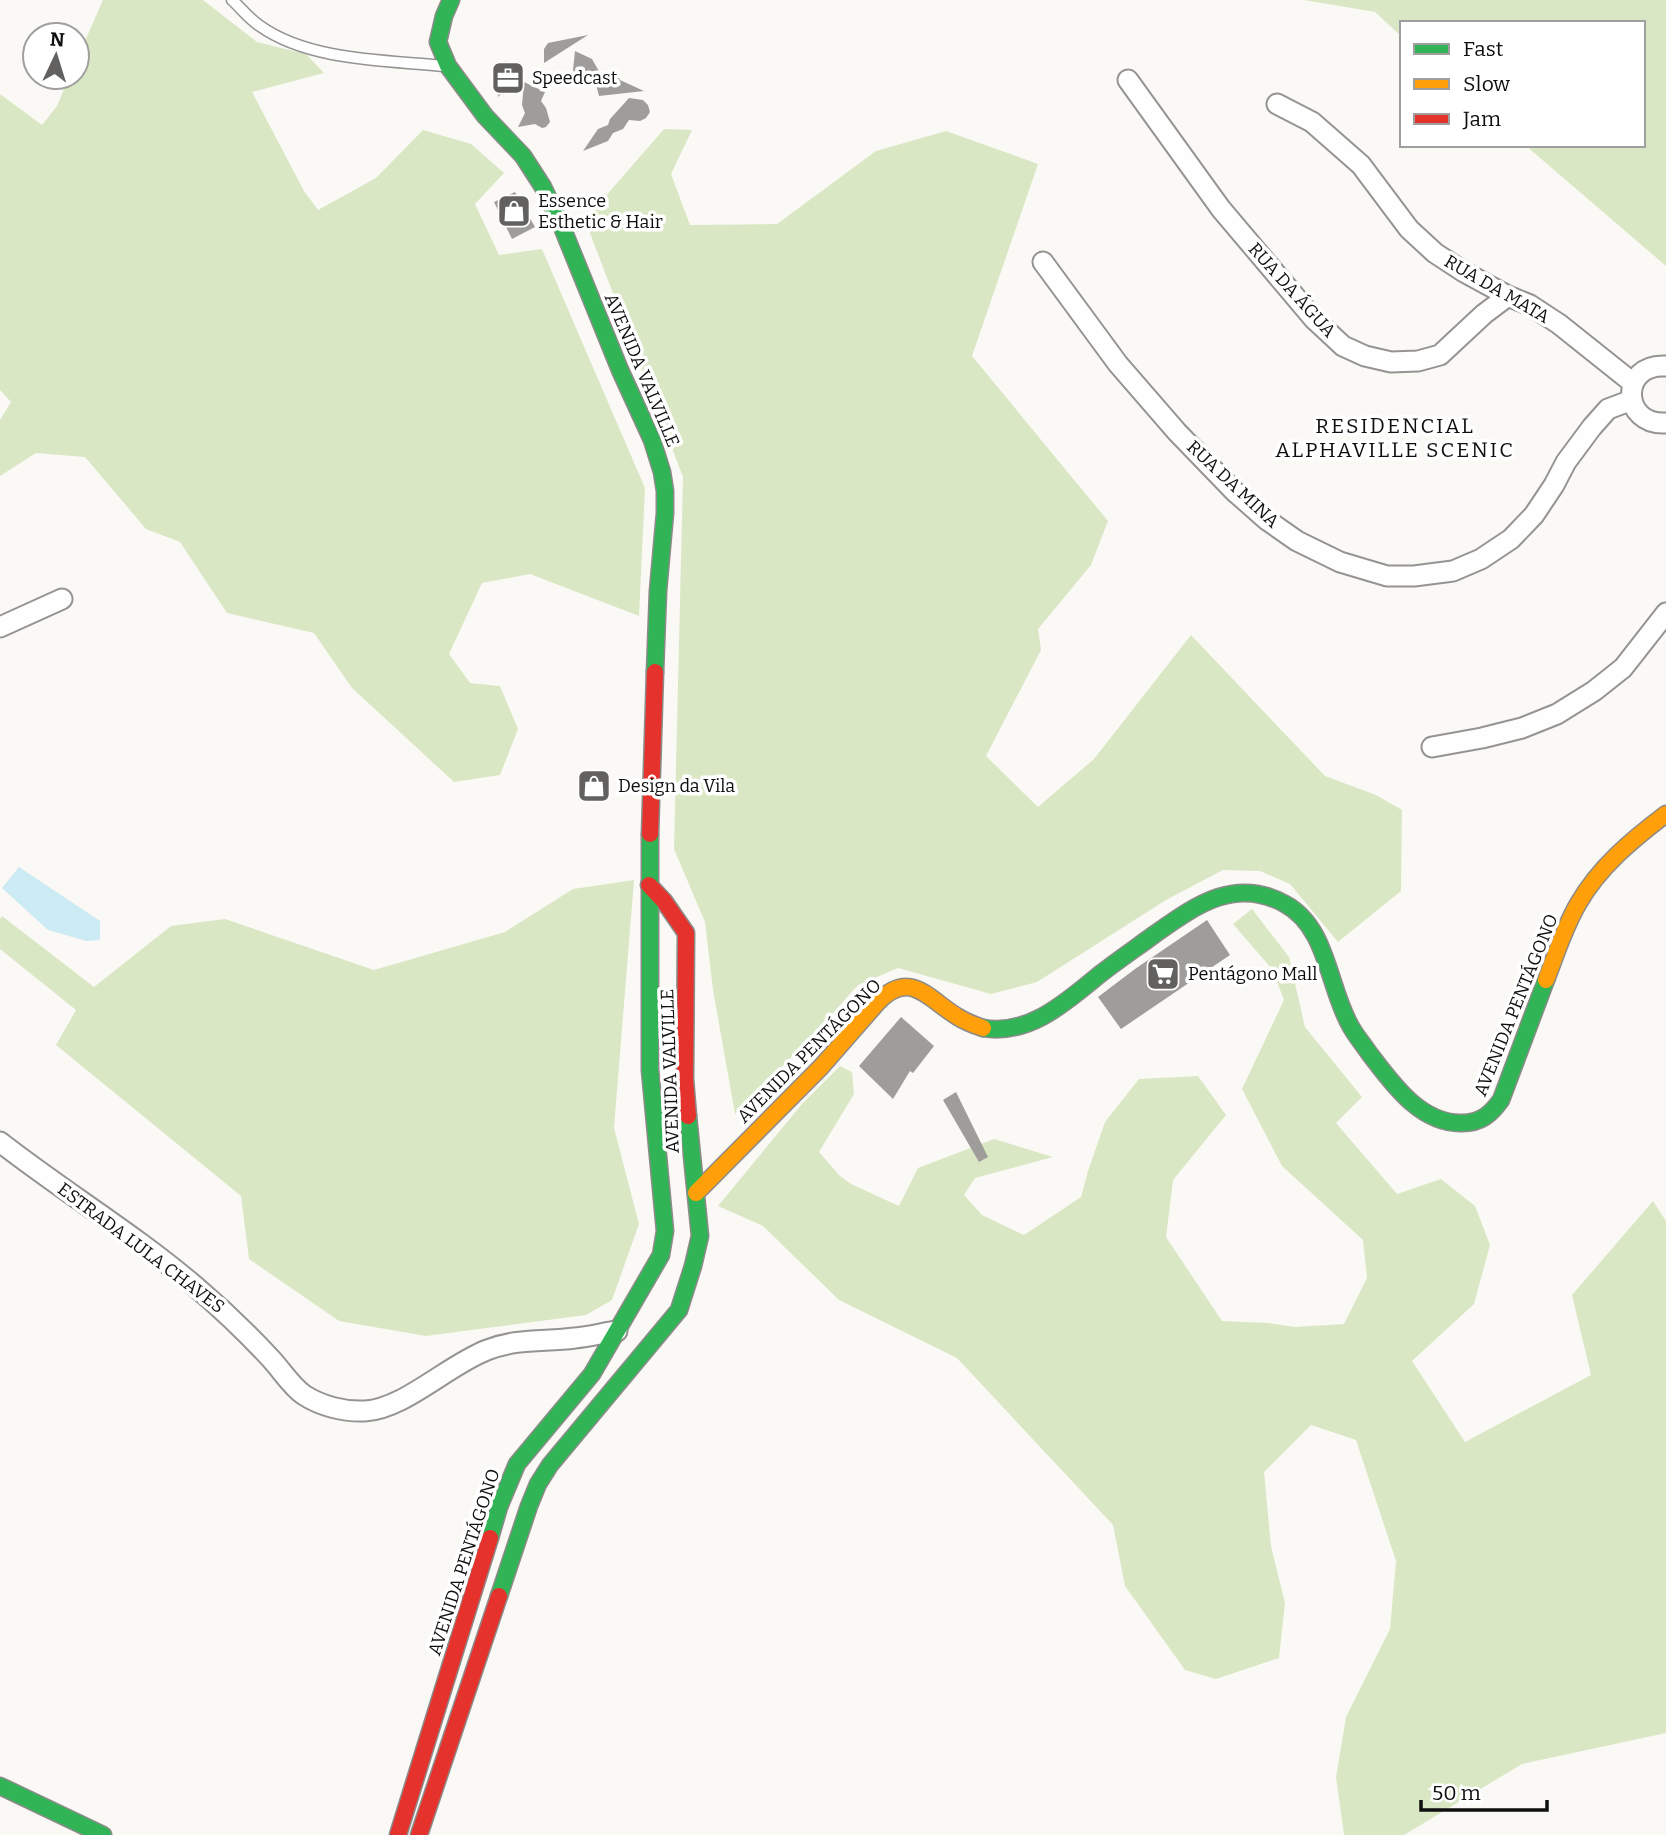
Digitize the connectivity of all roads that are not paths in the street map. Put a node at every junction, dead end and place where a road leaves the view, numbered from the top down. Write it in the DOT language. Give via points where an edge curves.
graph roads {
  1 [pos="232,0"];
  2 [pos="451,0"];
  3 [pos="448,66"];
  4 [pos="1128,80"];
  5 [pos="1277,104"];
  6 [pos="1043,262"];
  7 [pos="1508,296"];
  8 [pos="1666,365"];
  9 [pos="1632,392"];
  10 [pos="1666,423"];
  11 [pos="62,599"];
  12 [pos="1666,613"];
  13 [pos="0,627"];
  14 [pos="1432,747"];
  15 [pos="1666,814"];
  16 [pos="649,886"];
  17 [pos="662,988"];
  18 [pos="685,1014"];
  19 [pos="0,1142"];
  20 [pos="696,1193"];
  21 [pos="677,1227"];
  22 [pos="700,1236"];
  23 [pos="668,1266"];
  24 [pos="693,1266"];
  25 [pos="617,1331"];
  26 [pos="576,1338"];
  27 [pos="592,1374"];
  28 [pos="0,1786"];
  29 [pos="103,1835"];
  30 [pos="398,1835"];
  31 [pos="419,1835"];
  1 -- 3 [label="lane" via="259,26 310,49"];
  2 -- 3 [label="main road, AVENIDA VALVILLE" via="438,43"];
  3 -- 16 [label="main road, AVENIDA VALVILLE" via="543,187 662,472 665,513"];
  4 -- 7 [label="street, RUA DA ÁGUA" via="1221,209 1314,319 1343,345 1391,362 1440,355"];
  5 -- 7 [label="street, RUA DA MATA" via="1312,122 1361,165 1409,229 1435,253"];
  6 -- 9 [label="street, RUA DA MINA" via="1118,364 1234,491 1297,541 1340,562 1387,576 1453,570 1511,539 1534,515 1592,427"];
  7 -- 9 [label="street, RUA DA MATA" via="1559,324"];
  8 -- 9 [label="street, RUA DA MINA" via="1638,375"];
  9 -- 10 [label="street, RUA DA MATA" via="1641,416"];
  11 -- 13 [label="street"];
  12 -- 14 [label="street" via="1623,667 1557,714 1522,728"];
  15 -- 20 [label="main road, AVENIDA PENTÁGONO" via="1630,841 1579,902 1501,1100 1477,1121 1446,1123 1431,1117 1381,1069 1350,1026 1320,948 1305,920 1290,905 1262,894 1226,894 1182,915 1056,1009 1025,1026 982,1029 954,1016 919,989 890,992"];
  16 -- 17 [label="main road, AVENIDA VALVILLE"];
  16 -- 18 [label="main road, AVENIDA VALVILLE" via="686,933"];
  17 -- 18 [label="main road" via="678,992"];
  17 -- 21 [label="main road, AVENIDA VALVILLE" via="650,1070"];
  18 -- 20 [label="main road, AVENIDA VALVILLE" via="687,1105"];
  19 -- 26 [label="street, ESTRADA LULA CHAVES" via="193,1285 233,1319 302,1394 320,1404 364,1411 384,1408 486,1350 532,1339"];
  20 -- 22 [label="main road, AVENIDA VALVILLE"];
  21 -- 22 [label="main road" via="692,1227"];
  21 -- 23 [label="main road, AVENIDA VALVILLE"];
  22 -- 24 [label="main road, AVENIDA VALVILLE"];
  23 -- 24 [label="main road" via="688,1272"];
  23 -- 25 [label="main road, AVENIDA PENTÁGONO"];
  24 -- 31 [label="main road" via="679,1310 538,1484"];
  25 -- 26 [label="street, ESTRADA LULA CHAVES"];
  25 -- 27 [label="main road, AVENIDA PENTÁGONO"];
  26 -- 27 [label="street" via="589,1350"];
  27 -- 30 [label="main road, AVENIDA PENTÁGONO" via="517,1464 499,1507"];
  28 -- 29 [label="main road"];
}
